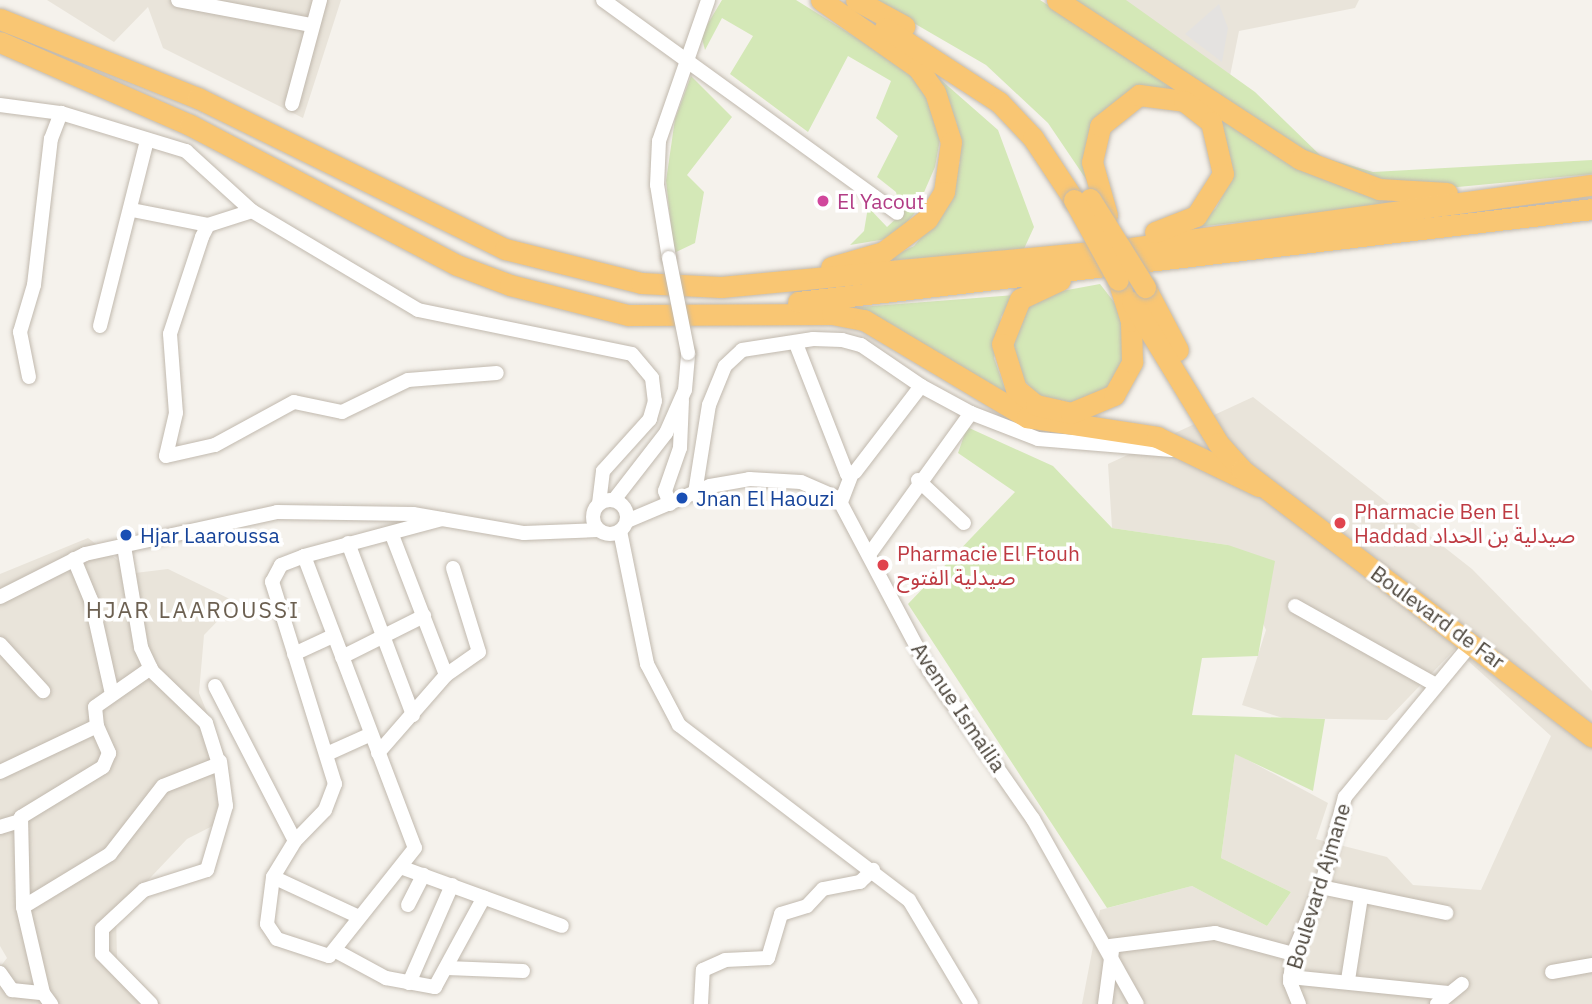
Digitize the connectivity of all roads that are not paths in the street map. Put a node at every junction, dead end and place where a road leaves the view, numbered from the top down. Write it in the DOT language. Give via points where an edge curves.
graph roads {
  1 [pos="178,0"];
  2 [pos="320,0"];
  3 [pos="603,0"];
  4 [pos="708,0"];
  5 [pos="821,0"];
  6 [pos="834,0"];
  7 [pos="856,0"];
  8 [pos="1057,0"];
  9 [pos="0,19"];
  10 [pos="312,25"];
  11 [pos="0,42"];
  12 [pos="686,56"];
  13 [pos="292,104"];
  14 [pos="0,105"];
  15 [pos="61,113"];
  16 [pos="147,140"];
  17 [pos="1590,185"];
  18 [pos="1082,200"];
  19 [pos="1592,209"];
  20 [pos="132,210"];
  21 [pos="253,211"];
  22 [pos="897,213"];
  23 [pos="1509,217"];
  24 [pos="208,225"];
  25 [pos="450,226"];
  26 [pos="1113,237"];
  27 [pos="435,251"];
  28 [pos="1077,251"];
  29 [pos="1118,280"];
  30 [pos="1138,295"];
  31 [pos="100,326"];
  32 [pos="796,344"];
  33 [pos="497,373"];
  34 [pos="29,377"];
  35 [pos="920,386"];
  36 [pos="682,399"];
  37 [pos="971,413"];
  38 [pos="1223,467"];
  39 [pos="852,474"];
  40 [pos="918,480"];
  41 [pos="1259,486"];
  42 [pos="695,493"];
  43 [pos="841,502"];
  44 [pos="664,506"];
  45 [pos="612,515"];
  46 [pos="442,519"];
  47 [pos="964,523"];
  48 [pos="392,535"];
  49 [pos="348,542"];
  50 [pos="124,547"];
  51 [pos="871,552"];
  52 [pos="304,556"];
  53 [pos="74,559"];
  54 [pos="453,568"];
  55 [pos="0,597"];
  56 [pos="1295,606"];
  57 [pos="424,616"];
  58 [pos="334,636"];
  59 [pos="383,636"];
  60 [pos="1472,643"];
  61 [pos="0,644"];
  62 [pos="293,654"];
  63 [pos="342,657"];
  64 [pos="150,668"];
  65 [pos="446,675"];
  66 [pos="215,685"];
  67 [pos="1436,685"];
  68 [pos="43,691"];
  69 [pos="112,694"];
  70 [pos="413,715"];
  71 [pos="1592,721"];
  72 [pos="97,726"];
  73 [pos="371,734"];
  74 [pos="1592,737"];
  75 [pos="329,753"];
  76 [pos="378,753"];
  77 [pos="220,761"];
  78 [pos="0,772"];
  79 [pos="20,821"];
  80 [pos="0,827"];
  81 [pos="295,841"];
  82 [pos="403,868"];
  83 [pos="873,870"];
  84 [pos="423,875"];
  85 [pos="273,877"];
  86 [pos="452,885"];
  87 [pos="1321,887"];
  88 [pos="484,897"];
  89 [pos="1361,897"];
  90 [pos="408,905"];
  91 [pos="23,907"];
  92 [pos="1446,913"];
  93 [pos="359,916"];
  94 [pos="562,926"];
  95 [pos="1111,949"];
  96 [pos="336,951"];
  97 [pos="1293,954"];
  98 [pos="1592,965"];
  99 [pos="447,968"];
  100 [pos="523,971"];
  101 [pos="1552,972"];
  102 [pos="0,973"];
  103 [pos="1290,977"];
  104 [pos="1349,981"];
  105 [pos="409,983"];
  106 [pos="1462,984"];
  107 [pos="39,999"];
  108 [pos="1294,1001"];
  109 [pos="1441,1001"];
  110 [pos="151,1004"];
  111 [pos="701,1004"];
  112 [pos="971,1004"];
  113 [pos="1105,1004"];
  114 [pos="1137,1004"];
  1 -- 10 [label="street"];
  2 -- 10 [label="street"];
  3 -- 12 [label="street"];
  4 -- 12 [label="street"];
  5 -- 25 [label="highway" via="918,68 945,114 951,163 944,192 906,239 840,265 788,274 650,279"];
  6 -- 18 [label="highway" via="935,56 999,102"];
  7 -- 18 [label="highway" via="995,83 1041,128"];
  8 -- 17 [label="highway" via="1276,145 1339,177 1423,193 1570,181"];
  9 -- 25 [label="highway" via="198,99"];
  10 -- 13 [label="street"];
  11 -- 27 [label="highway" via="190,125"];
  12 -- 22 [label="street"];
  12 -- 36 [label="street, bridge" via="667,106 656,170 688,353"];
  14 -- 15 [label="street"];
  15 -- 16 [label="street"];
  15 -- 34 [label="street" via="51,139 34,285 20,332"];
  16 -- 20 [label="street"];
  16 -- 21 [label="street" via="197,158 223,191"];
  17 -- 28 [label="highway"];
  18 -- 26 [label="highway, bridge"];
  18 -- 29 [label="highway, bridge"];
  19 -- 23 [label="highway"];
  20 -- 24 [label="street"];
  20 -- 31 [label="street"];
  21 -- 24 [label="street"];
  21 -- 45 [label="street" via="418,310 632,354 652,378 655,401 650,419 599,479"];
  23 -- 27 [label="highway" via="712,309 571,292"];
  23 -- 29 [label="highway" via="1380,241 1039,287 1020,299 1002,344 1016,389 1036,405 1056,412 1086,410 1125,381 1133,344"];
  24 -- 33 [label="street" via="170,334 176,414 166,456 215,445 294,402 342,412 408,380"];
  25 -- 28 [label="highway" via="555,266 642,283 721,287"];
  26 -- 28 [label="highway" via="1092,162 1100,126 1139,95 1184,101 1206,117 1220,144 1223,174 1213,198 1178,226"];
  26 -- 30 [label="highway, bridge"];
  27 -- 38 [label="highway" via="510,285 628,315 832,314 864,320 1027,417 1157,437"];
  29 -- 30 [label="highway"];
  30 -- 41 [label="highway, Boulevard de Far" via="1218,443"];
  30 -- 71 [label="highway, Boulevard de Far" via="1210,408 1257,467"];
  32 -- 35 [label="street" via="825,339 861,345"];
  32 -- 39 [label="street" via="845,472"];
  32 -- 42 [label="street" via="741,349 725,366 709,405"];
  35 -- 37 [label="street"];
  35 -- 39 [label="street"];
  36 -- 44 [label="street" via="680,447"];
  36 -- 45 [label="street"];
  37 -- 38 [label="street" via="1028,438 1156,448"];
  37 -- 40 [label="street"];
  38 -- 41 [label="highway"];
  39 -- 43 [label="street"];
  40 -- 47 [label="street"];
  40 -- 51 [label="street"];
  41 -- 60 [label="highway, Boulevard de Far"];
  42 -- 43 [label="street" via="749,480 801,482"];
  42 -- 44 [label="street"];
  43 -- 51 [label="street, Avenue Ismailia"];
  44 -- 45 [label="street"];
  45 -- 46 [label="street" via="556,533"];
  45 -- 83 [label="street" via="647,664 679,725 708,753"];
  46 -- 48 [label="street"];
  46 -- 50 [label="street" via="277,512"];
  48 -- 49 [label="street"];
  48 -- 57 [label="street"];
  49 -- 52 [label="street"];
  49 -- 59 [label="street"];
  50 -- 53 [label="street"];
  50 -- 64 [label="street" via="141,647"];
  51 -- 95 [label="street, Avenue Ismailia" via="929,670 1020,798"];
  52 -- 58 [label="street"];
  52 -- 62 [label="street" via="281,565 272,582"];
  53 -- 55 [label="street"];
  53 -- 69 [label="street" via="91,600"];
  54 -- 65 [label="street" via="480,646"];
  56 -- 67 [label="street"];
  57 -- 59 [label="street"];
  57 -- 65 [label="street"];
  58 -- 62 [label="street"];
  58 -- 63 [label="street"];
  59 -- 63 [label="street"];
  59 -- 70 [label="street"];
  60 -- 67 [label="street, Boulevard Ajmane"];
  60 -- 74 [label="highway, Boulevard de Far"];
  61 -- 68 [label="street"];
  62 -- 75 [label="street"];
  63 -- 73 [label="street"];
  64 -- 69 [label="street"];
  64 -- 77 [label="street" via="206,723"];
  65 -- 70 [label="street"];
  66 -- 81 [label="street"];
  67 -- 87 [label="street, Boulevard Ajmane" via="1345,797"];
  69 -- 72 [label="street" via="94,709"];
  70 -- 76 [label="street"];
  72 -- 78 [label="street"];
  72 -- 79 [label="street" via="107,764"];
  73 -- 75 [label="street"];
  73 -- 76 [label="street"];
  75 -- 81 [label="street" via="332,796"];
  76 -- 82 [label="street" via="415,842"];
  77 -- 91 [label="street" via="163,786 110,854"];
  77 -- 110 [label="street" via="226,806 207,870 144,890 103,929 102,954"];
  79 -- 80 [label="street"];
  79 -- 91 [label="street"];
  81 -- 85 [label="street"];
  82 -- 84 [label="street"];
  82 -- 93 [label="street"];
  83 -- 111 [label="street" via="860,882 823,889 807,906 781,914 768,958 725,960 703,970"];
  83 -- 112 [label="street" via="929,926"];
  84 -- 86 [label="street"];
  84 -- 90 [label="street"];
  85 -- 93 [label="street"];
  85 -- 96 [label="street" via="267,924 277,939 329,956"];
  86 -- 88 [label="street"];
  86 -- 105 [label="street"];
  87 -- 89 [label="street"];
  87 -- 97 [label="street, Boulevard Ajmane"];
  88 -- 94 [label="street"];
  88 -- 99 [label="street"];
  89 -- 92 [label="street"];
  89 -- 104 [label="street"];
  91 -- 107 [label="street"];
  93 -- 96 [label="street"];
  95 -- 97 [label="street" via="1215,933"];
  95 -- 113 [label="street"];
  95 -- 114 [label="street, Avenue Ismailia"];
  96 -- 105 [label="street"];
  97 -- 103 [label="street, Boulevard Ajmane"];
  98 -- 101 [label="street"];
  99 -- 100 [label="street"];
  99 -- 105 [label="street" via="435,987"];
  102 -- 107 [label="street" via="12,990"];
  103 -- 104 [label="street"];
  103 -- 108 [label="street, Boulevard Ajmane"];
  104 -- 109 [label="street"];
  106 -- 109 [label="street"];
}
